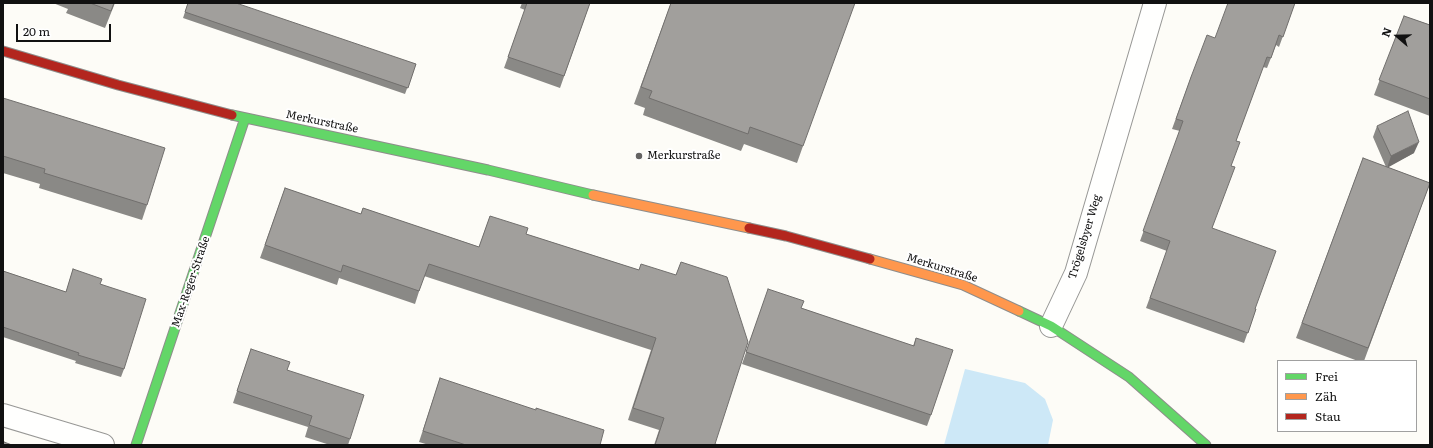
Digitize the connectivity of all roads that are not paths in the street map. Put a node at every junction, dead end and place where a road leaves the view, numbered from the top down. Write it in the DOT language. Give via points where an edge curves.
graph roads {
  1 [pos="1154,3"];
  2 [pos="3,52"];
  3 [pos="246,118"];
  4 [pos="1051,326"];
  5 [pos="3,415"];
  6 [pos="103,445"];
  7 [pos="136,445"];
  8 [pos="1206,445"];
  1 -- 4 [label="street, Trögelsbyer Weg" via="1076,273"];
  2 -- 3 [label="street, Merkurstraße"];
  3 -- 4 [label="street, Merkurstraße" via="786,236 963,285"];
  3 -- 7 [label="street, Max-Reger-Straße"];
  4 -- 8 [label="street" via="1129,377"];
  5 -- 6 [label="street"];
}
